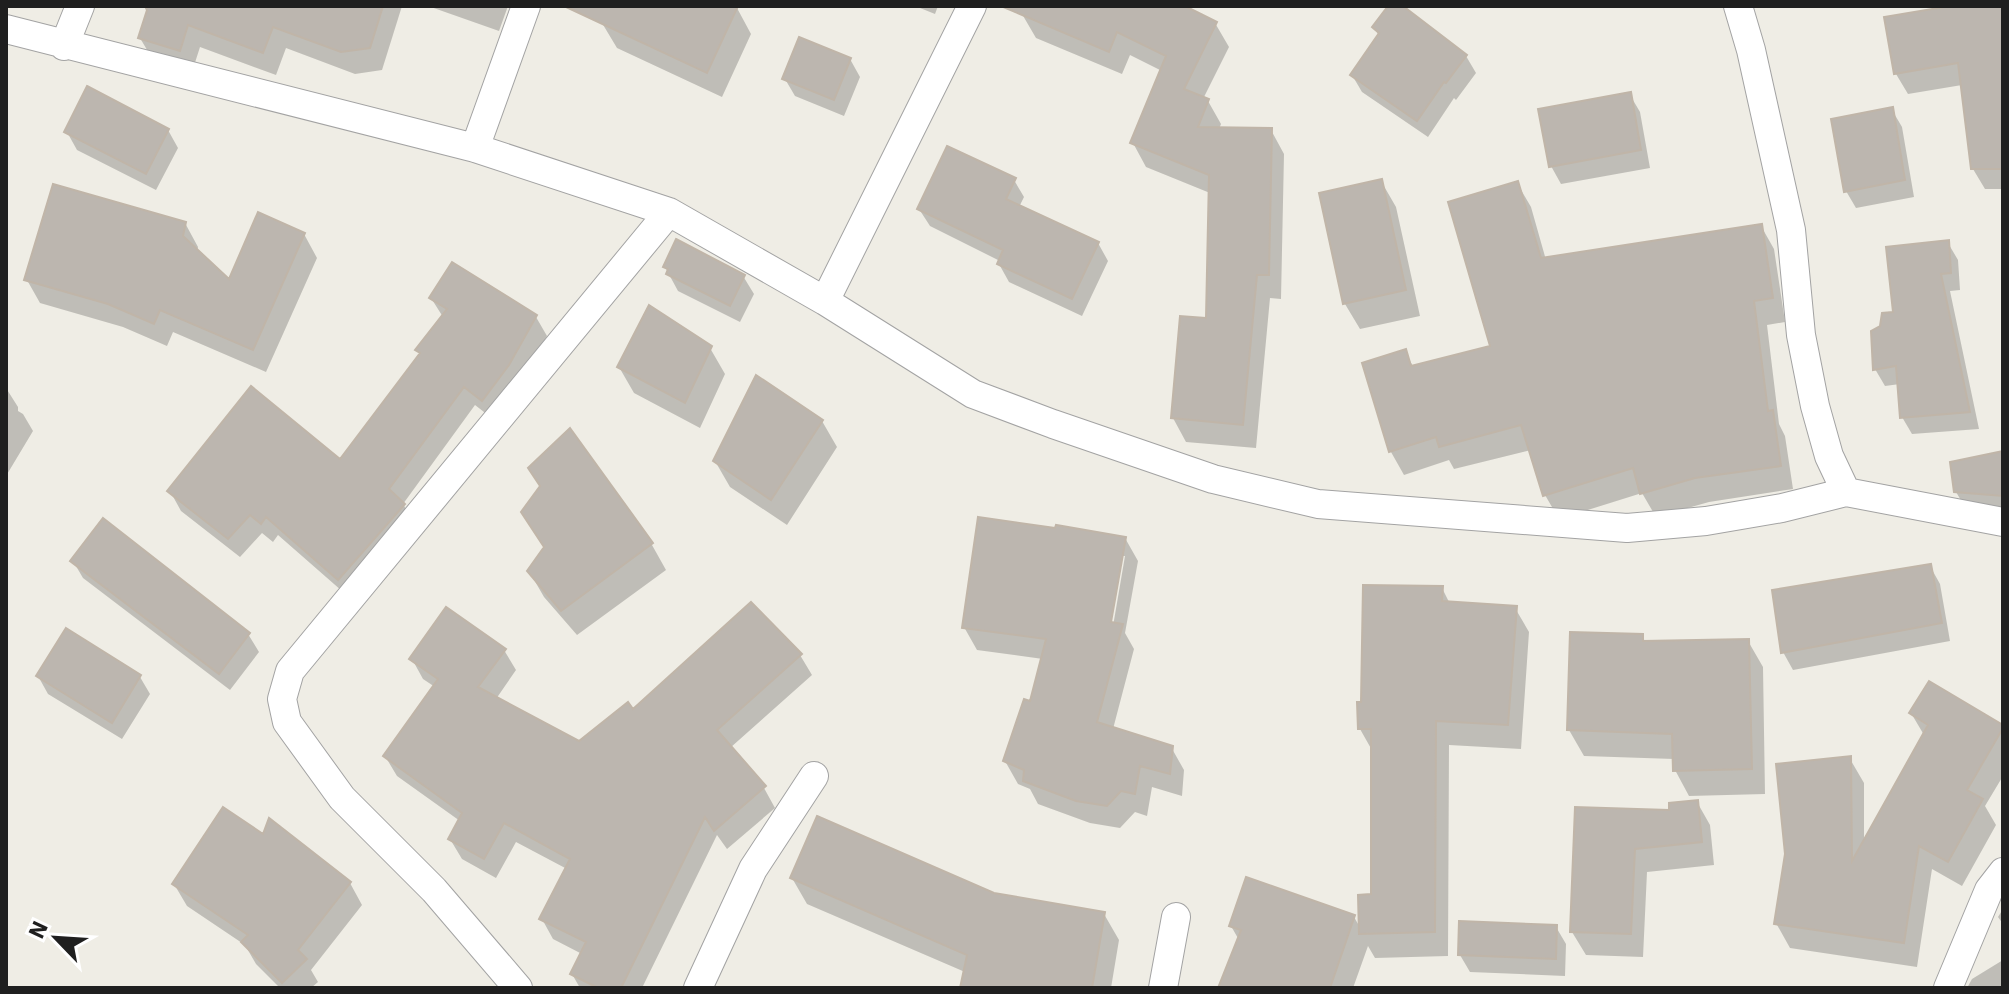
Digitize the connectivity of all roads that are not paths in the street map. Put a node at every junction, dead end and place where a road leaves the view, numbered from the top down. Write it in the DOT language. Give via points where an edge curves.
graph roads {
  1 [pos="80,6"];
  2 [pos="526,6"];
  3 [pos="972,6"];
  4 [pos="1738,6"];
  5 [pos="6,29"];
  6 [pos="64,46"];
  7 [pos="475,148"];
  8 [pos="669,212"];
  9 [pos="825,301"];
  10 [pos="1846,492"];
  11 [pos="2003,522"];
  12 [pos="814,776"];
  13 [pos="2003,872"];
  14 [pos="1176,917"];
  15 [pos="518,988"];
  16 [pos="698,988"];
  17 [pos="1163,988"];
  18 [pos="1948,988"];
  1 -- 6 [label="street"];
  2 -- 7 [label="street"];
  3 -- 9 [label="street"];
  4 -- 10 [label="street" via="1791,230 1801,335 1815,406"];
  5 -- 6 [label="street"];
  6 -- 7 [label="street"];
  7 -- 8 [label="street"];
  8 -- 9 [label="street"];
  8 -- 15 [label="street" via="290,671 282,699 287,722 342,798 434,890"];
  9 -- 10 [label="street" via="973,394 1213,479 1318,504 1627,528 1706,521"];
  10 -- 11 [label="street"];
  12 -- 16 [label="street" via="753,869"];
  13 -- 18 [label="street" via="1989,890"];
  14 -- 17 [label="street"];
}
